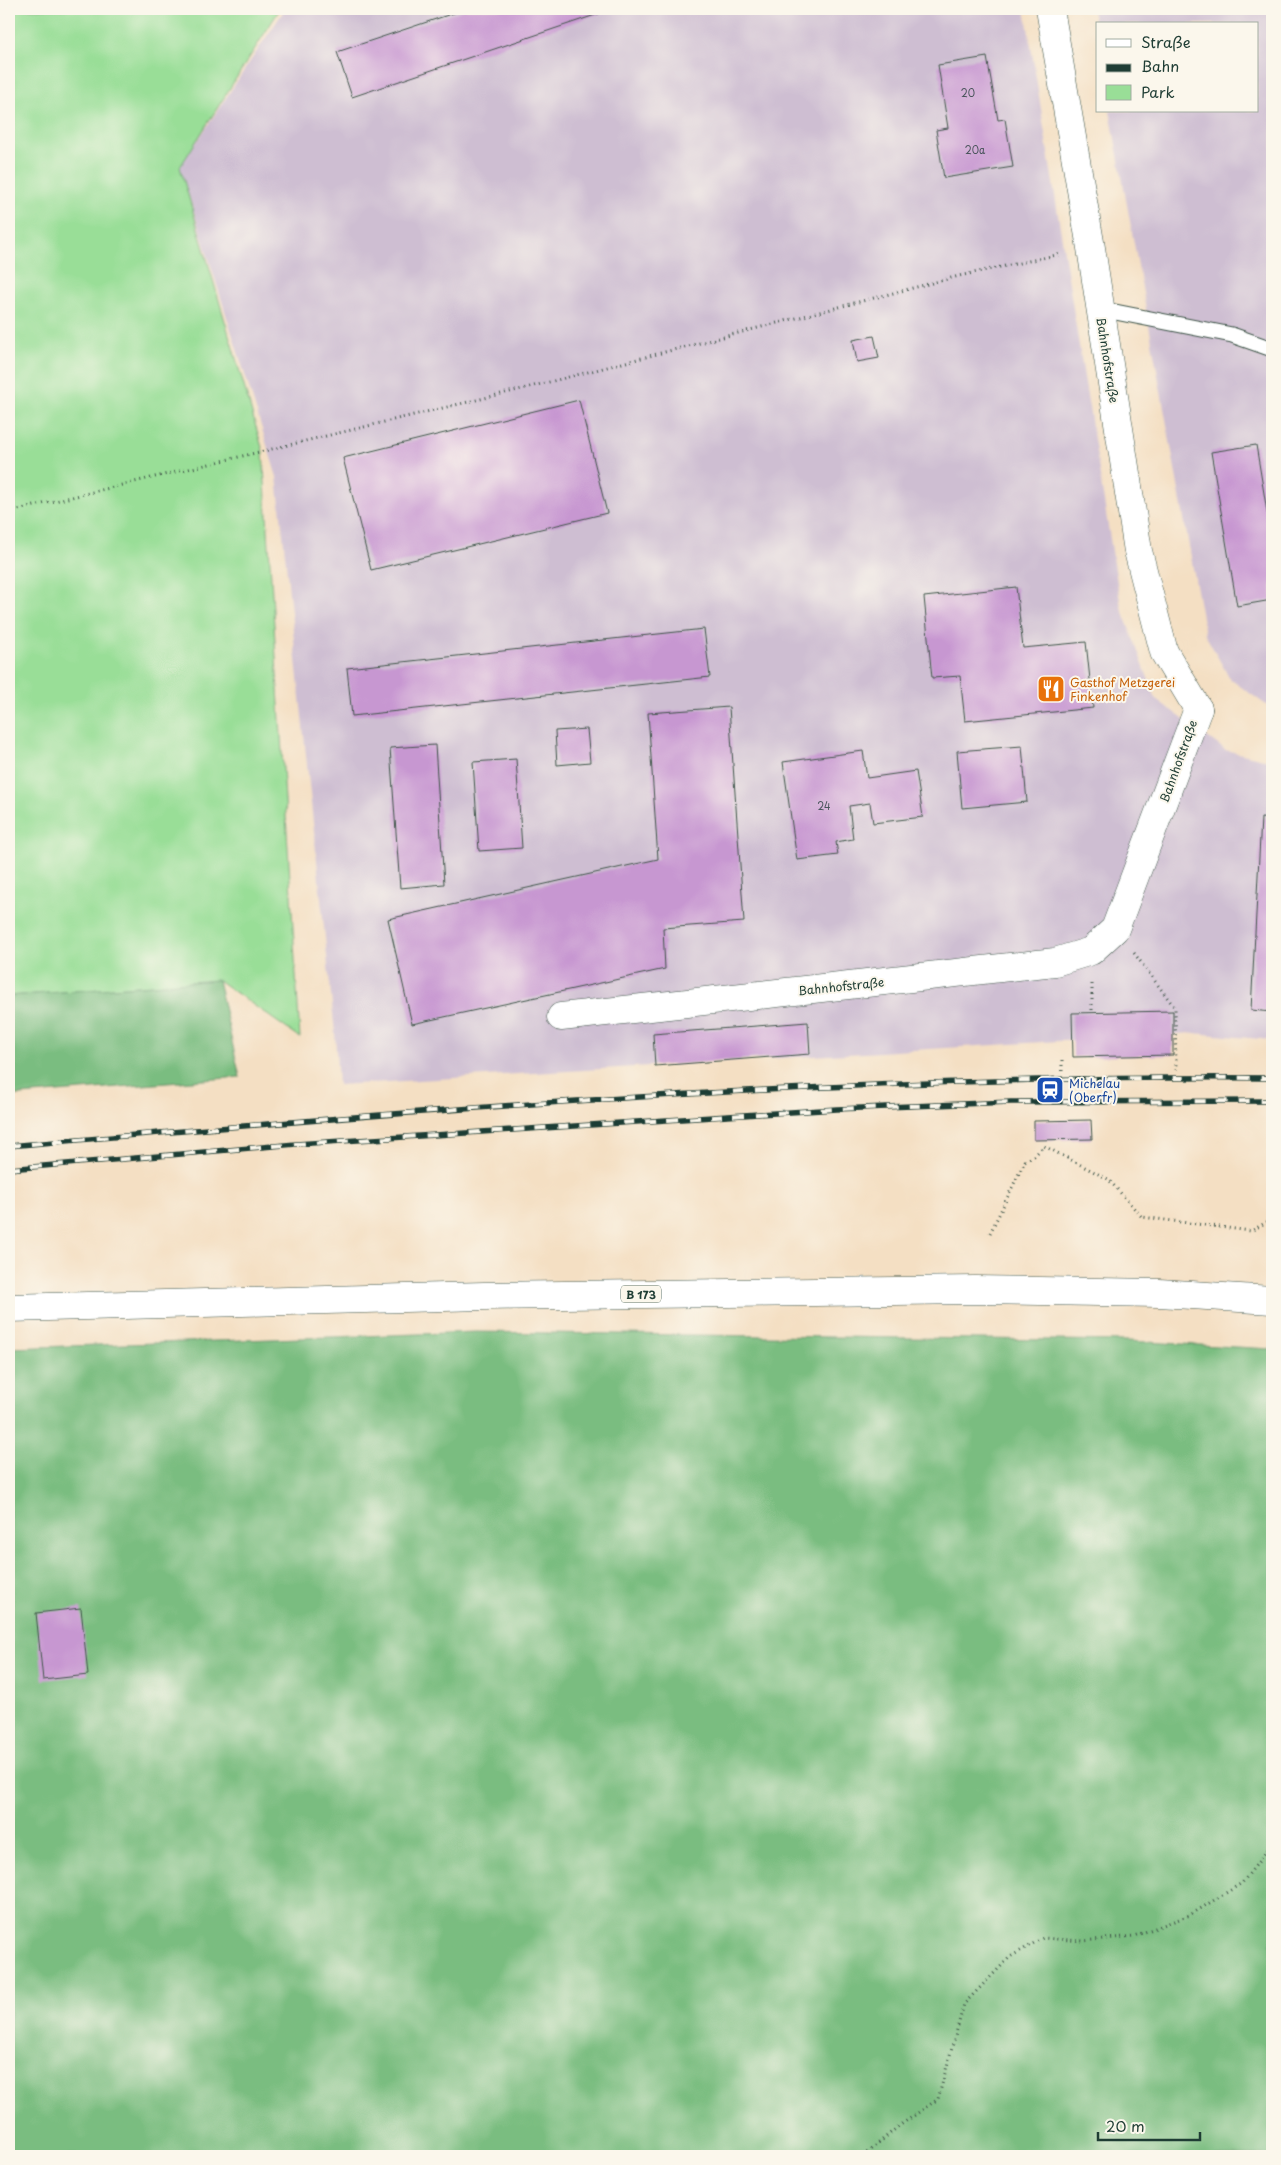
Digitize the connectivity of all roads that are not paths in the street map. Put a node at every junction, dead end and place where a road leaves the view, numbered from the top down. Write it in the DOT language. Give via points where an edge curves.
graph roads {
  1 [pos="1050,9"];
  2 [pos="1100,309"];
  3 [pos="1272,349"];
  4 [pos="561,1017"];
  5 [pos="1272,1300"];
  6 [pos="9,1308"];
  1 -- 2 [label="street, Bahnhofstraße"];
  2 -- 3 [label="lane" via="1232,335"];
  2 -- 4 [label="street, Bahnhofstraße" via="1138,551 1164,652 1198,709 1115,929 1091,950 1055,962"];
  5 -- 6 [label="street, B 173" via="1159,1293 975,1290 484,1296"];
}
